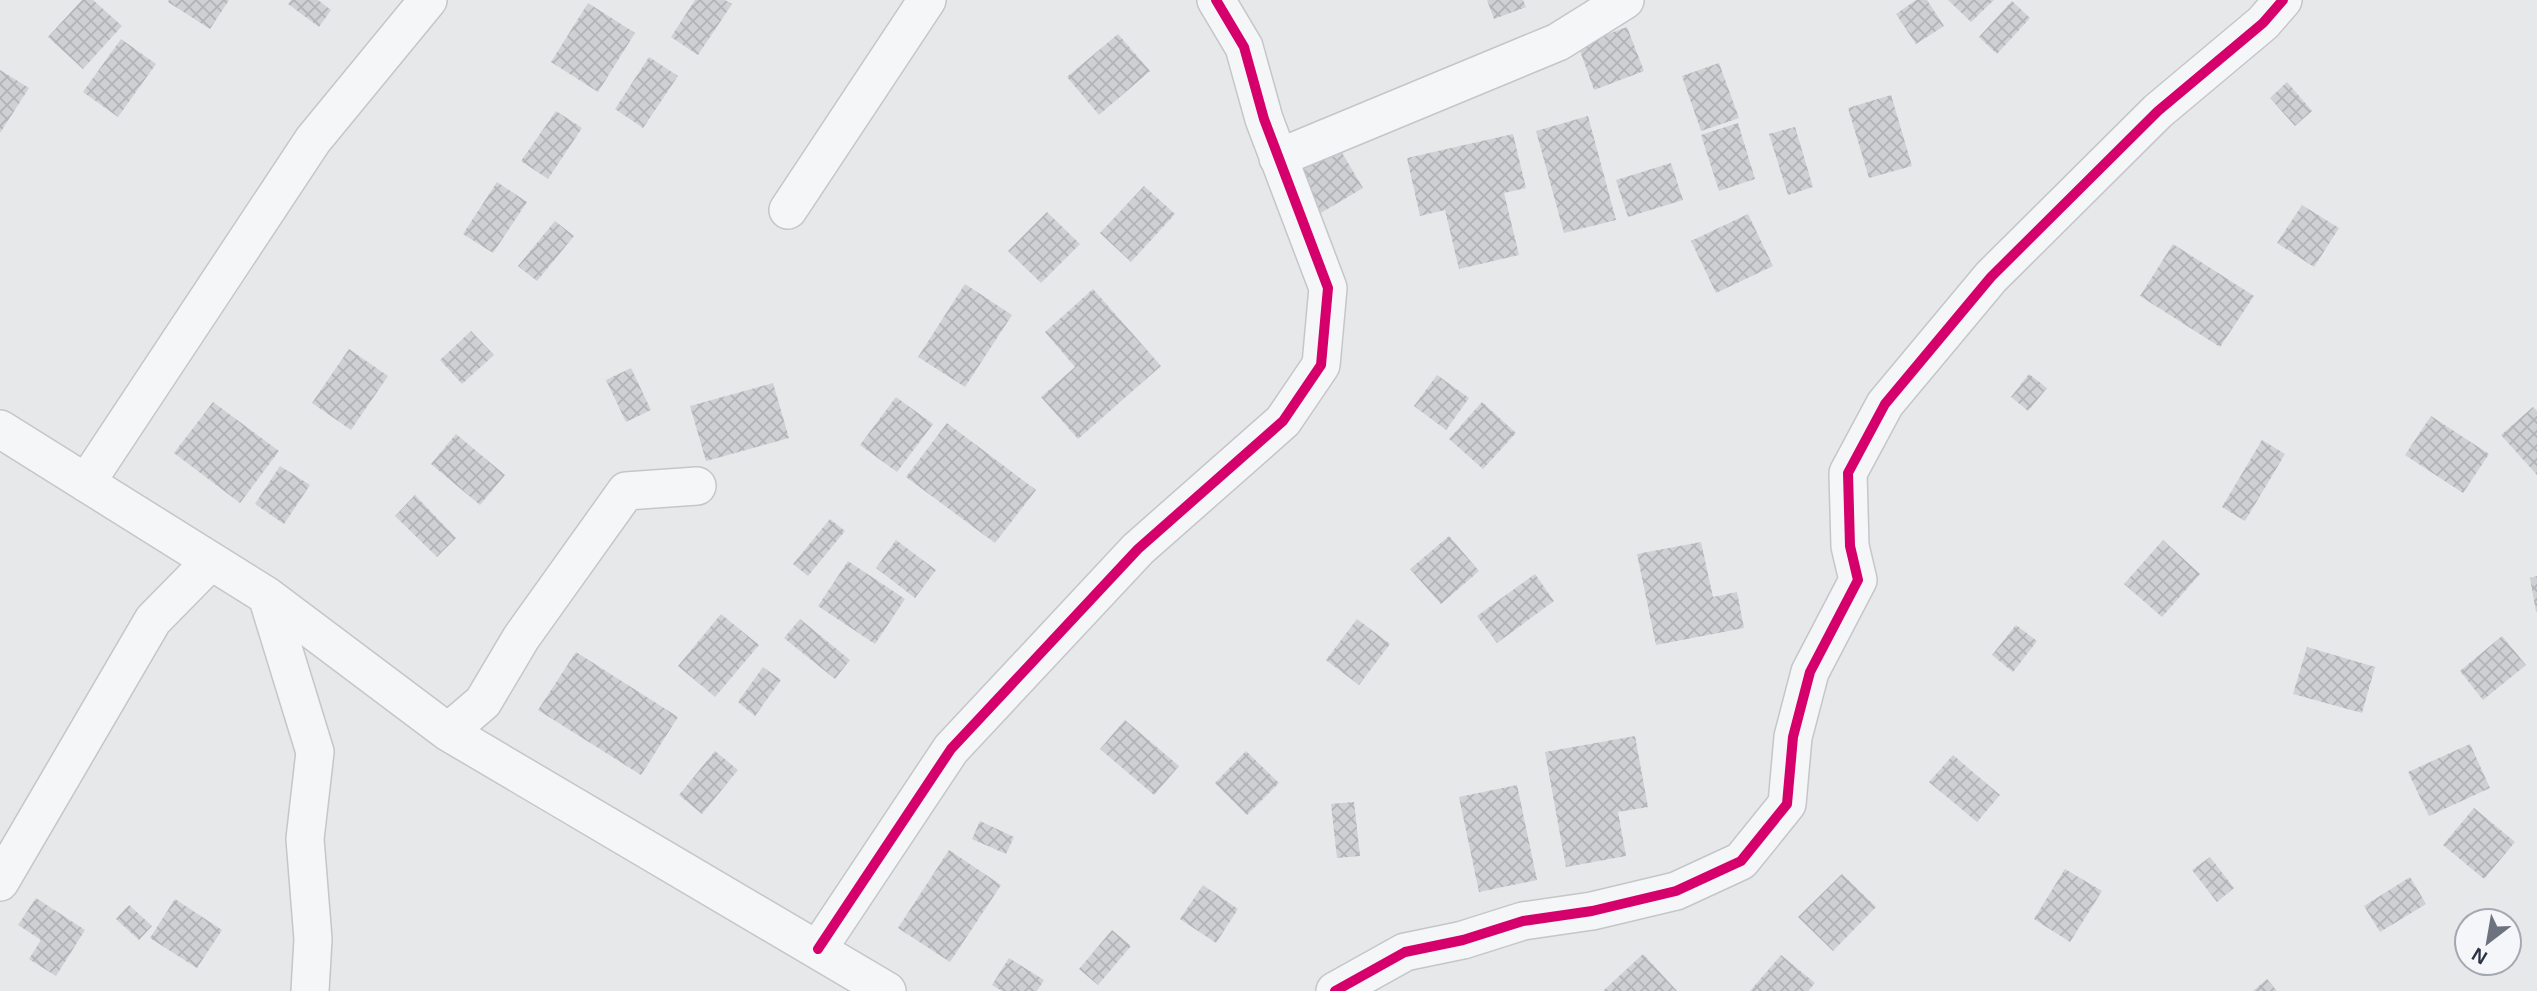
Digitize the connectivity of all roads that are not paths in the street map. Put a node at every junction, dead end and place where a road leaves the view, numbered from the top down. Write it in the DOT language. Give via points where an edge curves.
graph roads {
  1 [pos="428,0"];
  2 [pos="927,0"];
  3 [pos="1216,0"];
  4 [pos="1625,0"];
  5 [pos="2283,0"];
  6 [pos="1278,158"];
  7 [pos="788,210"];
  8 [pos="0,429"];
  9 [pos="86,483"];
  10 [pos="697,486"];
  11 [pos="211,561"];
  12 [pos="267,596"];
  13 [pos="448,732"];
  14 [pos="0,882"];
  15 [pos="818,949"];
  16 [pos="310,991"];
  17 [pos="887,991"];
  18 [pos="1335,991"];
  1 -- 9 [label="street" via="313,140"];
  2 -- 7 [label="street"];
  3 -- 6 [label="street" via="1244,47"];
  4 -- 6 [label="street" via="1558,42"];
  5 -- 18 [label="street" via="2263,23 2158,111 1991,277 1885,404 1848,473 1850,546 1858,580 1810,672 1793,737 1787,804 1741,861 1676,891 1523,921 1405,952"];
  6 -- 15 [label="street" via="1328,288 1321,365 1283,421 1138,549 951,749"];
  8 -- 9 [label="street"];
  9 -- 11 [label="street"];
  10 -- 13 [label="street" via="626,491 521,638 483,702"];
  11 -- 12 [label="street"];
  11 -- 14 [label="street" via="153,620"];
  12 -- 13 [label="street"];
  12 -- 16 [label="street" via="315,752 305,839 313,939"];
  13 -- 15 [label="street"];
  15 -- 17 [label="street"];
}
